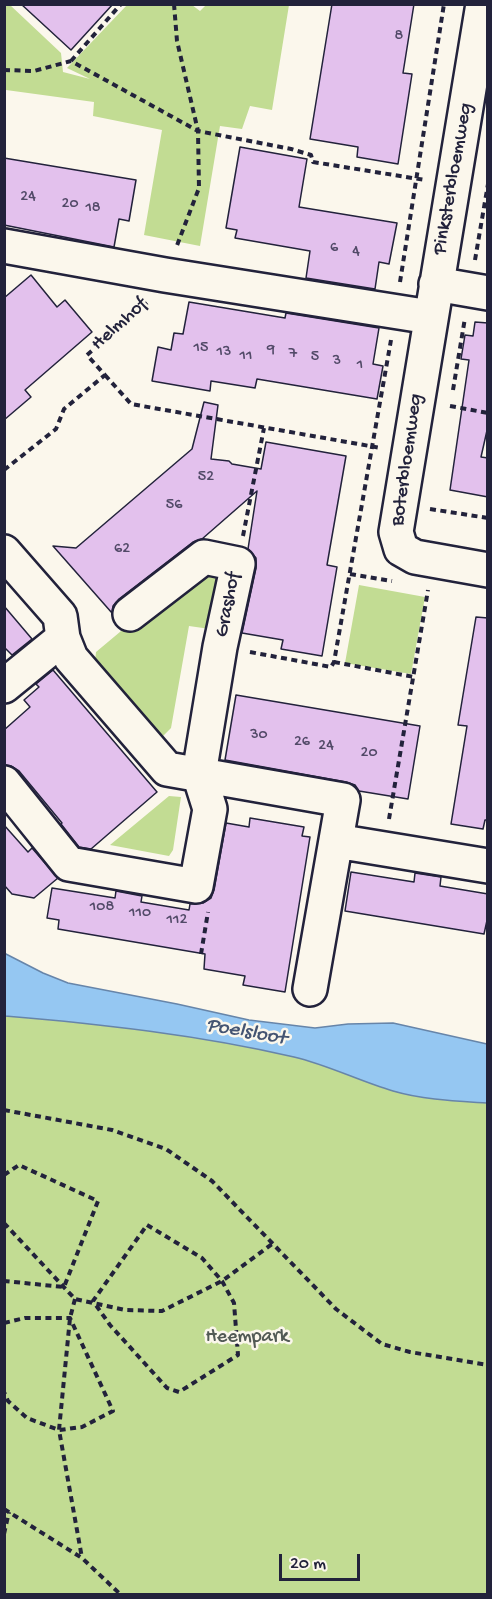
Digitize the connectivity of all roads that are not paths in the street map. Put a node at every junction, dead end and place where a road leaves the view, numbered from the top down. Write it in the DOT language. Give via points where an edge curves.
graph roads {
  1 [pos="483,4"];
  2 [pos="4,246"];
  3 [pos="436,284"];
  4 [pos="479,291"];
  5 [pos="430,317"];
  6 [pos="4,552"];
  7 [pos="488,570"];
  8 [pos="130,614"];
  9 [pos="63,638"];
  10 [pos="4,686"];
  11 [pos="199,774"];
  12 [pos="4,783"];
  13 [pos="336,841"];
  14 [pos="488,866"];
  15 [pos="310,989"];
  1 -- 3 [label="street, Pinksterbloemweg"];
  2 -- 5 [label="street, Helmhof"];
  3 -- 4 [label="street"];
  3 -- 5 [label="street, Pinksterbloemweg"];
  5 -- 7 [label="street, Boterbloemweg" via="396,532 401,549 415,557"];
  6 -- 9 [label="street" via="60,616"];
  8 -- 11 [label="street, Grashof" via="204,557 238,564"];
  9 -- 10 [label="street"];
  9 -- 11 [label="street" via="71,658 167,769"];
  11 -- 12 [label="street, Grashof" via="210,809 196,886 69,864"];
  11 -- 13 [label="street" via="343,800"];
  13 -- 14 [label="street"];
  13 -- 15 [label="street"];
}
